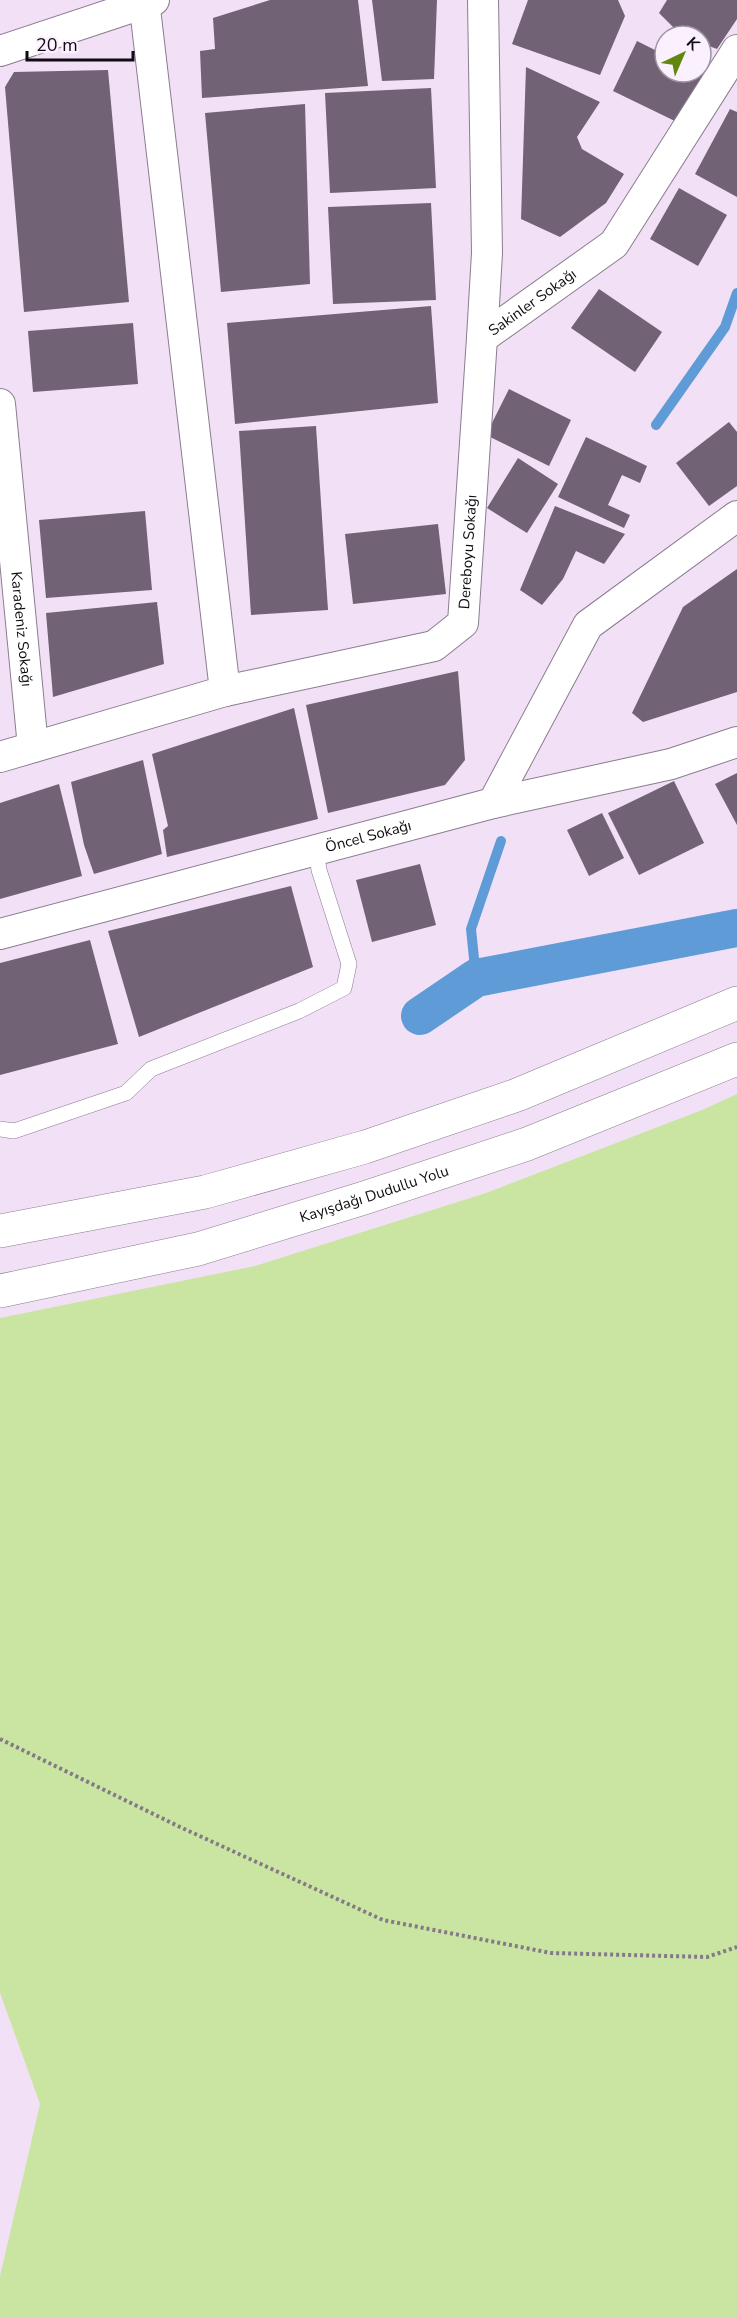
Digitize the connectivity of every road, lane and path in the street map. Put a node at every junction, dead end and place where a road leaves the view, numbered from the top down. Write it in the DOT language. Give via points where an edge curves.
graph roads {
  1 [pos="483,0"];
  2 [pos="148,1"];
  3 [pos="737,50"];
  4 [pos="0,51"];
  5 [pos="482,338"];
  6 [pos="0,405"];
  7 [pos="737,516"];
  8 [pos="225,691"];
  9 [pos="737,742"];
  10 [pos="33,747"];
  11 [pos="0,757"];
  12 [pos="493,804"];
  13 [pos="316,850"];
  14 [pos="0,934"];
  15 [pos="737,1003"];
  16 [pos="737,1059"];
  17 [pos="0,1130"];
  18 [pos="0,1231"];
  19 [pos="0,1291"];
  20 [pos="0,1739"];
  21 [pos="737,1947"];
  1 -- 5 [label="street, Sakinler Sokağı" via="487,253"];
  2 -- 4 [label="street"];
  2 -- 8 [label="street"];
  3 -- 5 [label="street, Sakinler Sokağı" via="614,244"];
  5 -- 8 [label="street, Dereboyu Sokağı" via="463,623 434,646"];
  6 -- 10 [label="street, Karadeniz Sokağı"];
  7 -- 12 [label="street" via="588,625"];
  8 -- 10 [label="street, Dereboyu Sokağı"];
  9 -- 12 [label="street, Öncel Sokağı" via="672,764"];
  10 -- 11 [label="street, Dereboyu Sokağı"];
  12 -- 13 [label="street, Öncel Sokağı"];
  13 -- 14 [label="street, Öncel Sokağı"];
  13 -- 17 [label="lane" via="349,964 344,988 299,1011 151,1069 126,1093 15,1131"];
  15 -- 18 [label="main road" via="518,1095 365,1147 205,1192"];
  16 -- 19 [label="main road, Kayışdağı Dudullu Yolu" via="527,1144 364,1198 198,1249"];
  20 -- 21 [label="path" via="383,1920 551,1953 707,1957"];
}
